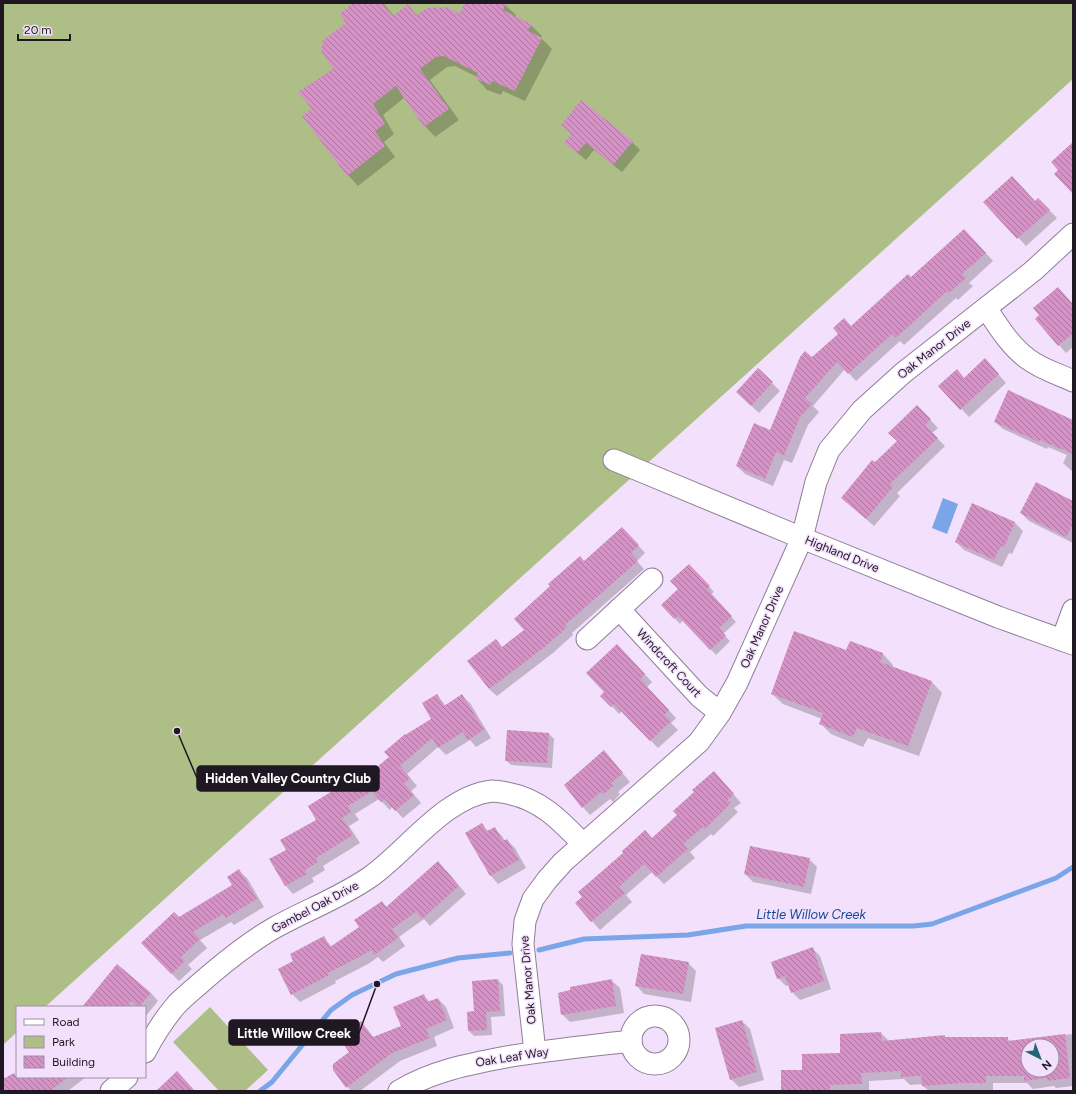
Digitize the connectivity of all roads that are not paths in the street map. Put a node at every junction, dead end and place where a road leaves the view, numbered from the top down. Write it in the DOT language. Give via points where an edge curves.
graph roads {
  1 [pos="1073,234"];
  2 [pos="986,308"];
  3 [pos="1073,380"];
  4 [pos="614,460"];
  5 [pos="802,538"];
  6 [pos="652,579"];
  7 [pos="619,609"];
  8 [pos="1073,610"];
  9 [pos="587,639"];
  10 [pos="1068,642"];
  11 [pos="720,713"];
  12 [pos="583,844"];
  13 [pos="631,1041"];
  14 [pos="146,1050"];
  15 [pos="535,1052"];
  16 [pos="126,1078"];
  17 [pos="111,1091"];
  18 [pos="399,1091"];
  1 -- 2 [label="street, Oak Manor Drive" via="1033,271"];
  2 -- 3 [label="street" via="1014,348 1027,359"];
  2 -- 5 [label="street, Oak Manor Drive" via="902,373 862,410 829,450 816,482"];
  4 -- 5 [label="street, Highland Drive"];
  5 -- 10 [label="street, Highland Drive" via="998,617"];
  5 -- 11 [label="street, Oak Manor Drive" via="738,683"];
  6 -- 7 [label="street"];
  7 -- 9 [label="street"];
  7 -- 11 [label="street, Windcroft Court" via="698,696"];
  8 -- 10 [label="street"];
  11 -- 12 [label="street, Oak Manor Drive" via="699,742"];
  12 -- 14 [label="street, Gambel Oak Drive" via="542,806 519,795 494,791 478,793 465,799 444,812 362,883 275,928 250,943 215,970 177,1004"];
  12 -- 15 [label="street, Oak Manor Drive" via="547,880 533,899 525,921 523,944"];
  13 -- 15 [label="street, Oak Leaf Way"];
  15 -- 18 [label="street, Oak Leaf Way" via="460,1066 410,1084"];
  16 -- 17 [label="street"];
}
